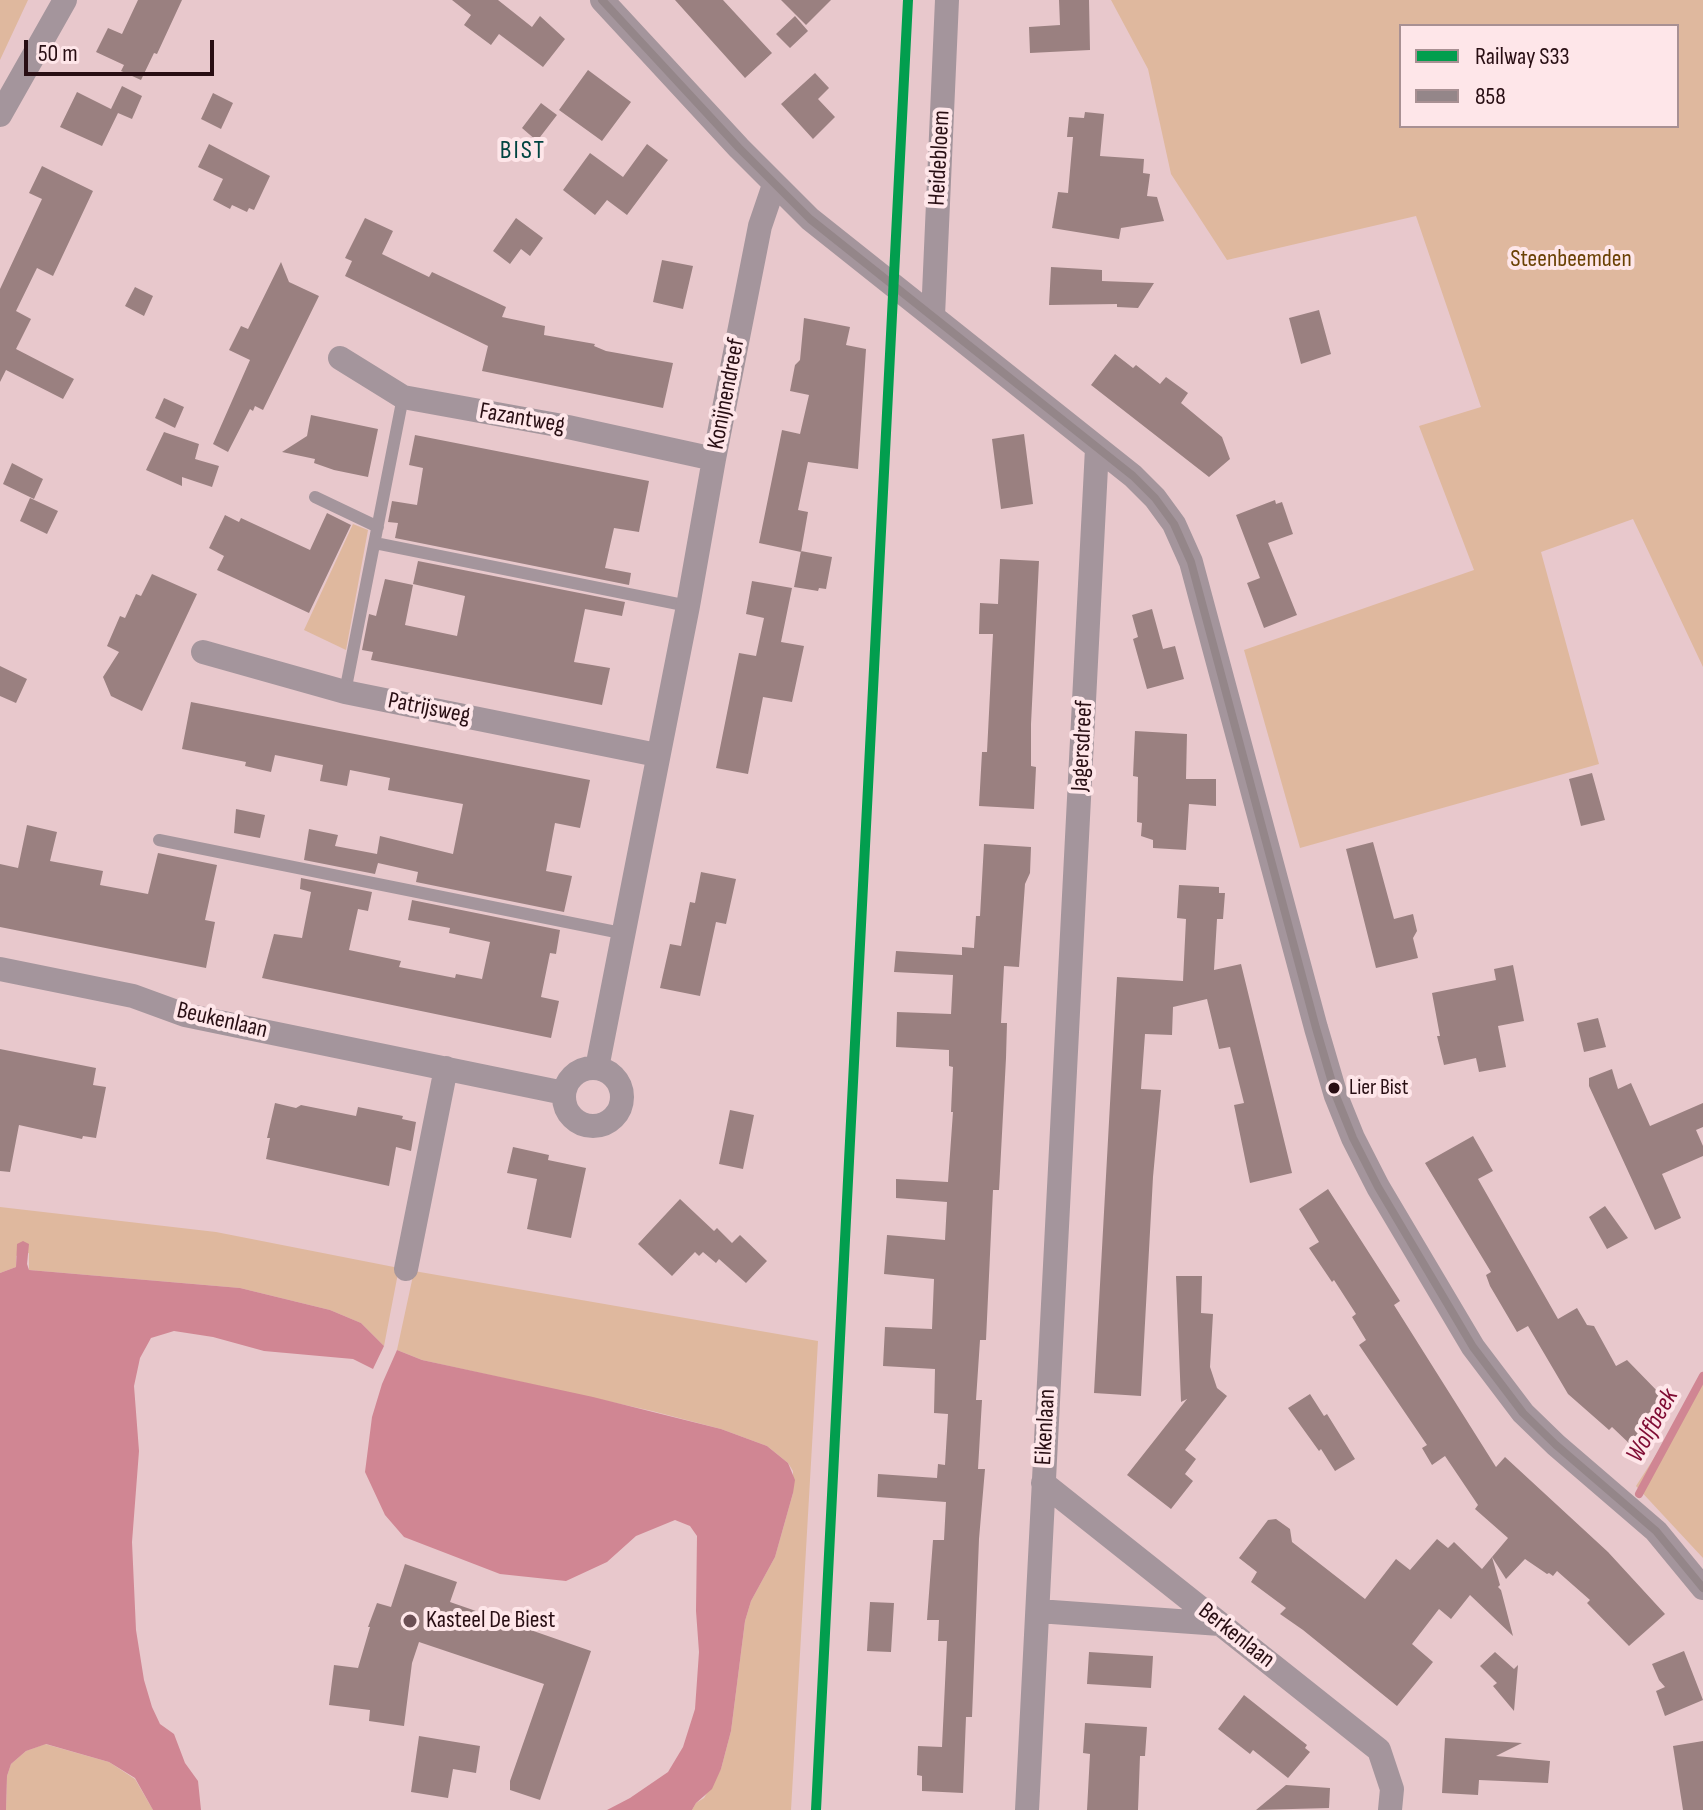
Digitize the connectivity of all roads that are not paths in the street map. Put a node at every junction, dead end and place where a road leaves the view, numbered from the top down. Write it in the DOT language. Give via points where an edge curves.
graph roads {
  1 [pos="65,0"];
  2 [pos="602,0"];
  3 [pos="947,0"];
  4 [pos="0,115"];
  5 [pos="774,185"];
  6 [pos="933,316"];
  7 [pos="340,358"];
  8 [pos="403,397"];
  9 [pos="1097,448"];
  10 [pos="714,459"];
  11 [pos="315,497"];
  12 [pos="378,527"];
  13 [pos="375,543"];
  14 [pos="688,606"];
  15 [pos="203,652"];
  16 [pos="345,692"];
  17 [pos="657,755"];
  18 [pos="159,840"];
  19 [pos="621,933"];
  20 [pos="0,969"];
  21 [pos="1068,1045"];
  22 [pos="446,1068"];
  23 [pos="597,1068"];
  24 [pos="564,1093"];
  25 [pos="406,1269"];
  26 [pos="1043,1483"];
  27 [pos="1703,1588"];
  28 [pos="1038,1611"];
  29 [pos="1220,1624"];
  30 [pos="1027,1810"];
  31 [pos="1390,1810"];
  1 -- 4 [label="street"];
  2 -- 5 [label="street"];
  3 -- 6 [label="street, Heidebloem"];
  5 -- 6 [label="street"];
  5 -- 10 [label="street, Konijnendreef" via="760,226"];
  6 -- 9 [label="street"];
  7 -- 8 [label="street, Fazantweg"];
  8 -- 10 [label="street, Fazantweg"];
  8 -- 12 [label="lane"];
  9 -- 21 [label="street, Jagersdreef"];
  9 -- 27 [label="street" via="1155,498 1191,562 1336,1096 1378,1187 1438,1290 1523,1413 1656,1531"];
  10 -- 14 [label="street, Konijnendreef"];
  11 -- 12 [label="lane"];
  12 -- 13 [label="lane"];
  13 -- 14 [label="lane"];
  13 -- 16 [label="lane"];
  14 -- 17 [label="street, Konijnendreef"];
  15 -- 16 [label="street, Patrijsweg"];
  16 -- 17 [label="street, Patrijsweg"];
  17 -- 19 [label="street, Konijnendreef"];
  18 -- 19 [label="lane"];
  19 -- 23 [label="street"];
  20 -- 22 [label="street, Beukenlaan" via="133,996 207,1020"];
  21 -- 26 [label="street, Eikenlaan"];
  22 -- 24 [label="street, Beukenlaan"];
  22 -- 25 [label="street"];
  23 -- 24 [label="street" via="573,1076"];
  23 -- 24 [label="street" via="619,1082 623,1100 615,1117 599,1126 581,1124 568,1111"];
  26 -- 28 [label="street, Eikenlaan"];
  26 -- 29 [label="street, Berkenlaan"];
  28 -- 29 [label="street"];
  28 -- 30 [label="street, Eikenlaan"];
  29 -- 31 [label="street, Berkenlaan" via="1379,1750 1392,1789"];
}
